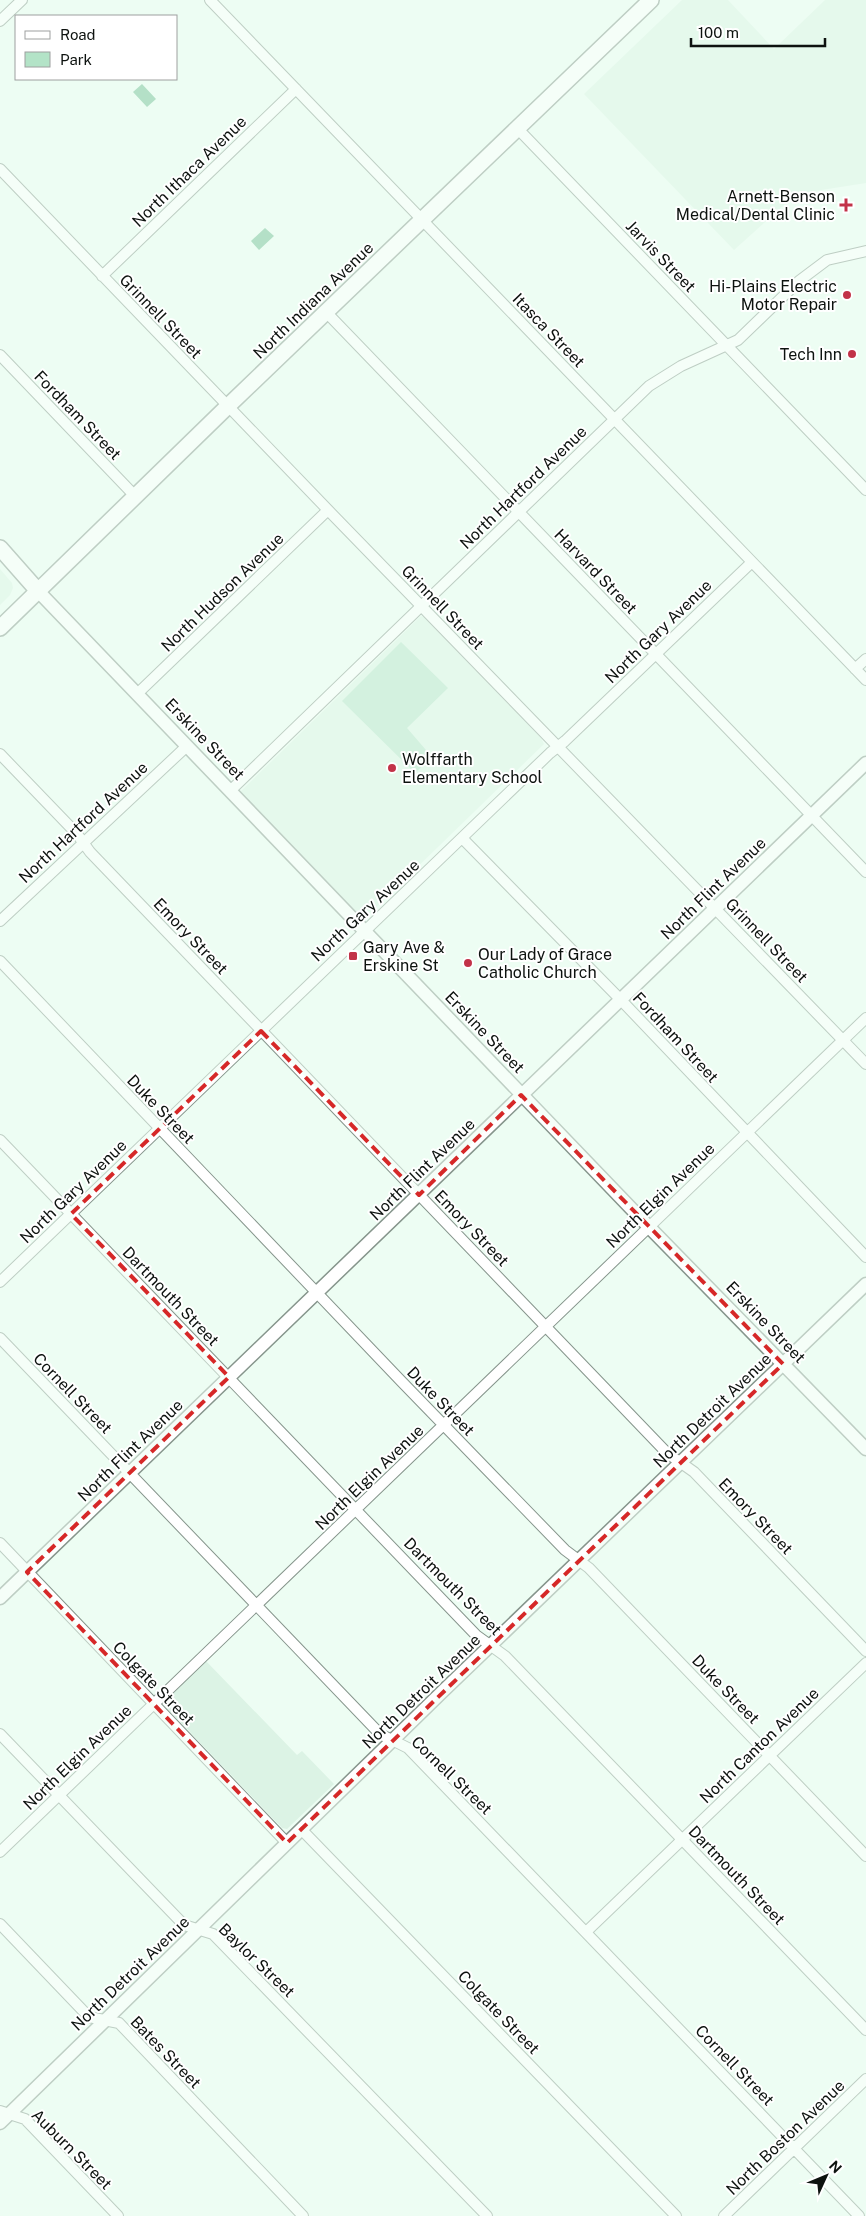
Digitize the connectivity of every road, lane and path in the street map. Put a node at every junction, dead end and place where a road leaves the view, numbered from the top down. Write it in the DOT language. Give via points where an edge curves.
graph roads {
  1 [pos="22,0"];
  2 [pos="210,0"];
  3 [pos="651,0"];
  4 [pos="0,21"];
  5 [pos="296,89"];
  6 [pos="518,129"];
  7 [pos="0,169"];
  8 [pos="422,220"];
  9 [pos="866,251"];
  10 [pos="102,276"];
  11 [pos="326,312"];
  12 [pos="727,346"];
  13 [pos="0,355"];
  14 [pos="228,406"];
  15 [pos="614,419"];
  16 [pos="866,490"];
  17 [pos="135,496"];
  18 [pos="328,510"];
  19 [pos="519,513"];
  20 [pos="0,548"];
  21 [pos="752,562"];
  22 [pos="38,590"];
  23 [pos="421,606"];
  24 [pos="0,628"];
  25 [pos="656,656"];
  26 [pos="866,659"];
  27 [pos="855,669"];
  28 [pos="866,680"];
  29 [pos="137,694"];
  30 [pos="188,746"];
  31 [pos="558,747"];
  32 [pos="0,754"];
  33 [pos="866,763"];
  34 [pos="230,791"];
  35 [pos="811,816"];
  36 [pos="462,838"];
  37 [pos="83,842"];
  38 [pos="866,872"];
  39 [pos="715,909"];
  40 [pos="0,921"];
  41 [pos="365,931"];
  42 [pos="0,961"];
  43 [pos="620,999"];
  44 [pos="866,1018"];
  45 [pos="261,1031"];
  46 [pos="842,1040"];
  47 [pos="866,1064"];
  48 [pos="521,1095"];
  49 [pos="160,1129"];
  50 [pos="746,1133"];
  51 [pos="0,1140"];
  52 [pos="419,1195"];
  53 [pos="71,1214"];
  54 [pos="648,1227"];
  55 [pos="866,1257"];
  56 [pos="0,1282"];
  57 [pos="866,1284"];
  58 [pos="316,1293"];
  59 [pos="546,1326"];
  60 [pos="0,1338"];
  61 [pos="783,1364"];
  62 [pos="229,1377"];
  63 [pos="444,1425"];
  64 [pos="866,1449"];
  65 [pos="680,1462"];
  66 [pos="129,1473"];
  67 [pos="357,1510"];
  68 [pos="0,1543"];
  69 [pos="579,1560"];
  70 [pos="27,1572"];
  71 [pos="0,1598"];
  72 [pos="257,1606"];
  73 [pos="491,1646"];
  74 [pos="866,1651"];
  75 [pos="866,1663"];
  76 [pos="154,1704"];
  77 [pos="0,1734"];
  78 [pos="393,1740"];
  79 [pos="770,1756"];
  80 [pos="59,1796"];
  81 [pos="301,1829"];
  82 [pos="682,1840"];
  83 [pos="287,1843"];
  84 [pos="0,1852"];
  85 [pos="866,1856"];
  86 [pos="0,1924"];
  87 [pos="198,1930"];
  88 [pos="586,1932"];
  89 [pos="105,2020"];
  90 [pos="866,2030"];
  91 [pos="866,2079"];
  92 [pos="3,2116"];
  93 [pos="794,2148"];
  94 [pos="118,2216"];
  95 [pos="303,2216"];
  96 [pos="487,2216"];
  97 [pos="676,2216"];
  98 [pos="724,2216"];
  99 [pos="859,2216"];
  1 -- 4 [label="street"];
  2 -- 5 [label="street, Itasca Street"];
  3 -- 6 [label="main road, North Indiana Avenue"];
  5 -- 8 [label="street, Itasca Street"];
  5 -- 10 [label="street, North Ithaca Avenue"];
  6 -- 8 [label="main road, North Indiana Avenue"];
  6 -- 12 [label="street, Jarvis Street"];
  7 -- 10 [label="street, Grinnell Street"];
  8 -- 11 [label="main road, North Indiana Avenue"];
  8 -- 15 [label="street, Itasca Street"];
  9 -- 12 [label="street, North Hartford Avenue" via="827,260 813,269 738,340"];
  10 -- 14 [label="street, Grinnell Street"];
  11 -- 14 [label="main road, North Indiana Avenue"];
  11 -- 19 [label="street, Harvard Street"];
  12 -- 15 [label="street, North Hartford Avenue" via="664,376"];
  12 -- 16 [label="street, Jarvis Street"];
  13 -- 17 [label="street, Fordham Street"];
  14 -- 17 [label="main road, North Indiana Avenue"];
  14 -- 18 [label="street, Grinnell Street"];
  15 -- 19 [label="street, North Hartford Avenue"];
  15 -- 21 [label="street, Itasca Street"];
  17 -- 22 [label="main road, North Indiana Avenue"];
  18 -- 23 [label="street, Grinnell Street"];
  18 -- 29 [label="street, North Hudson Avenue"];
  19 -- 23 [label="street, North Hartford Avenue"];
  19 -- 25 [label="street, Harvard Street"];
  20 -- 22 [label="main road, Erskine Street"];
  21 -- 25 [label="street, North Gary Avenue"];
  21 -- 27 [label="street, Itasca Street"];
  22 -- 24 [label="main road, North Indiana Avenue"];
  22 -- 29 [label="street, Erskine Street"];
  23 -- 31 [label="street, Grinnell Street"];
  23 -- 34 [label="street, North Hartford Avenue"];
  25 -- 31 [label="street, North Gary Avenue"];
  25 -- 35 [label="street, Harvard Street"];
  26 -- 27 [label="street"];
  27 -- 28 [label="street, Itasca Street"];
  29 -- 30 [label="street, Erskine Street"];
  30 -- 34 [label="street, Erskine Street"];
  30 -- 37 [label="street, North Hartford Avenue"];
  31 -- 36 [label="street, North Gary Avenue"];
  31 -- 39 [label="street, Grinnell Street"];
  32 -- 37 [label="street, Emory Street"];
  33 -- 35 [label="street, North Flint Avenue"];
  34 -- 41 [label="street, Erskine Street"];
  35 -- 38 [label="street, Harvard Street"];
  35 -- 39 [label="street, North Flint Avenue"];
  36 -- 41 [label="street, North Gary Avenue"];
  36 -- 43 [label="street, Fordham Street"];
  37 -- 40 [label="street, North Hartford Avenue"];
  37 -- 45 [label="street, Emory Street"];
  39 -- 43 [label="street, North Flint Avenue"];
  39 -- 46 [label="street, Grinnell Street"];
  41 -- 45 [label="street, North Gary Avenue"];
  41 -- 48 [label="street, Erskine Street"];
  42 -- 49 [label="street, Duke Street"];
  43 -- 48 [label="street, North Flint Avenue"];
  43 -- 50 [label="street, Fordham Street"];
  44 -- 46 [label="street, North Elgin Avenue"];
  45 -- 49 [label="street, North Gary Avenue"];
  45 -- 52 [label="street, Emory Street"];
  46 -- 47 [label="street, Grinnell Street"];
  46 -- 50 [label="street, North Elgin Avenue"];
  48 -- 52 [label="street, North Flint Avenue"];
  48 -- 54 [label="street, Erskine Street"];
  49 -- 53 [label="street, North Gary Avenue"];
  49 -- 58 [label="street, Duke Street"];
  50 -- 54 [label="street, North Elgin Avenue"];
  50 -- 55 [label="street, Fordham Street"];
  51 -- 53 [label="street, Dartmouth Street"];
  52 -- 58 [label="street, North Flint Avenue"];
  52 -- 59 [label="street, Emory Street"];
  53 -- 56 [label="street, North Gary Avenue"];
  53 -- 62 [label="street, Dartmouth Street"];
  54 -- 59 [label="street, North Elgin Avenue"];
  54 -- 61 [label="street, Erskine Street"];
  57 -- 61 [label="street, North Detroit Avenue"];
  58 -- 62 [label="street, North Flint Avenue"];
  58 -- 63 [label="street, Duke Street"];
  59 -- 63 [label="street, North Elgin Avenue"];
  59 -- 65 [label="street, Emory Street" via="667,1453"];
  60 -- 66 [label="street, Cornell Street"];
  61 -- 64 [label="street, Erskine Street"];
  61 -- 65 [label="street, North Detroit Avenue"];
  62 -- 66 [label="street, North Flint Avenue"];
  62 -- 67 [label="street, Dartmouth Street"];
  63 -- 67 [label="street, North Elgin Avenue"];
  63 -- 69 [label="street, Duke Street" via="565,1550"];
  65 -- 69 [label="street, North Detroit Avenue"];
  65 -- 74 [label="street, Emory Street" via="694,1472"];
  66 -- 70 [label="street, North Flint Avenue"];
  66 -- 72 [label="street, Cornell Street"];
  67 -- 72 [label="street, North Elgin Avenue"];
  67 -- 73 [label="street, Dartmouth Street" via="476,1635"];
  68 -- 70 [label="street, Colgate Street"];
  69 -- 73 [label="street, North Detroit Avenue"];
  69 -- 79 [label="street, Duke Street"];
  70 -- 71 [label="street, North Flint Avenue"];
  70 -- 76 [label="street, Colgate Street"];
  72 -- 76 [label="street, North Elgin Avenue"];
  72 -- 78 [label="street, Cornell Street" via="380,1734"];
  73 -- 78 [label="street, North Detroit Avenue"];
  73 -- 82 [label="street, Dartmouth Street" via="505,1656"];
  75 -- 79 [label="street, North Canton Avenue"];
  76 -- 80 [label="street, North Elgin Avenue"];
  76 -- 83 [label="street, Colgate Street"];
  77 -- 80 [label="street, Baylor Street"];
  78 -- 81 [label="street, North Detroit Avenue"];
  78 -- 88 [label="street, Cornell Street" via="408,1748"];
  79 -- 82 [label="street, North Canton Avenue"];
  79 -- 85 [label="street, Duke Street"];
  80 -- 84 [label="street, North Elgin Avenue"];
  80 -- 87 [label="street, Baylor Street" via="184,1925"];
  81 -- 83 [label="street, North Detroit Avenue"];
  81 -- 97 [label="street, Colgate Street"];
  82 -- 88 [label="street, North Canton Avenue"];
  82 -- 90 [label="street, Dartmouth Street"];
  83 -- 87 [label="street, North Detroit Avenue"];
  86 -- 89 [label="street, Bates Street" via="89,2016"];
  87 -- 89 [label="street, North Detroit Avenue"];
  87 -- 96 [label="street, Baylor Street" via="213,1934"];
  88 -- 93 [label="street, Cornell Street"];
  89 -- 92 [label="street, North Detroit Avenue"];
  89 -- 95 [label="street, Bates Street" via="118,2023"];
  91 -- 93 [label="street, North Boston Avenue"];
  92 -- 94 [label="street, Auburn Street" via="25,2119"];
  93 -- 98 [label="street, North Boston Avenue"];
  93 -- 99 [label="street, Cornell Street"];
}
